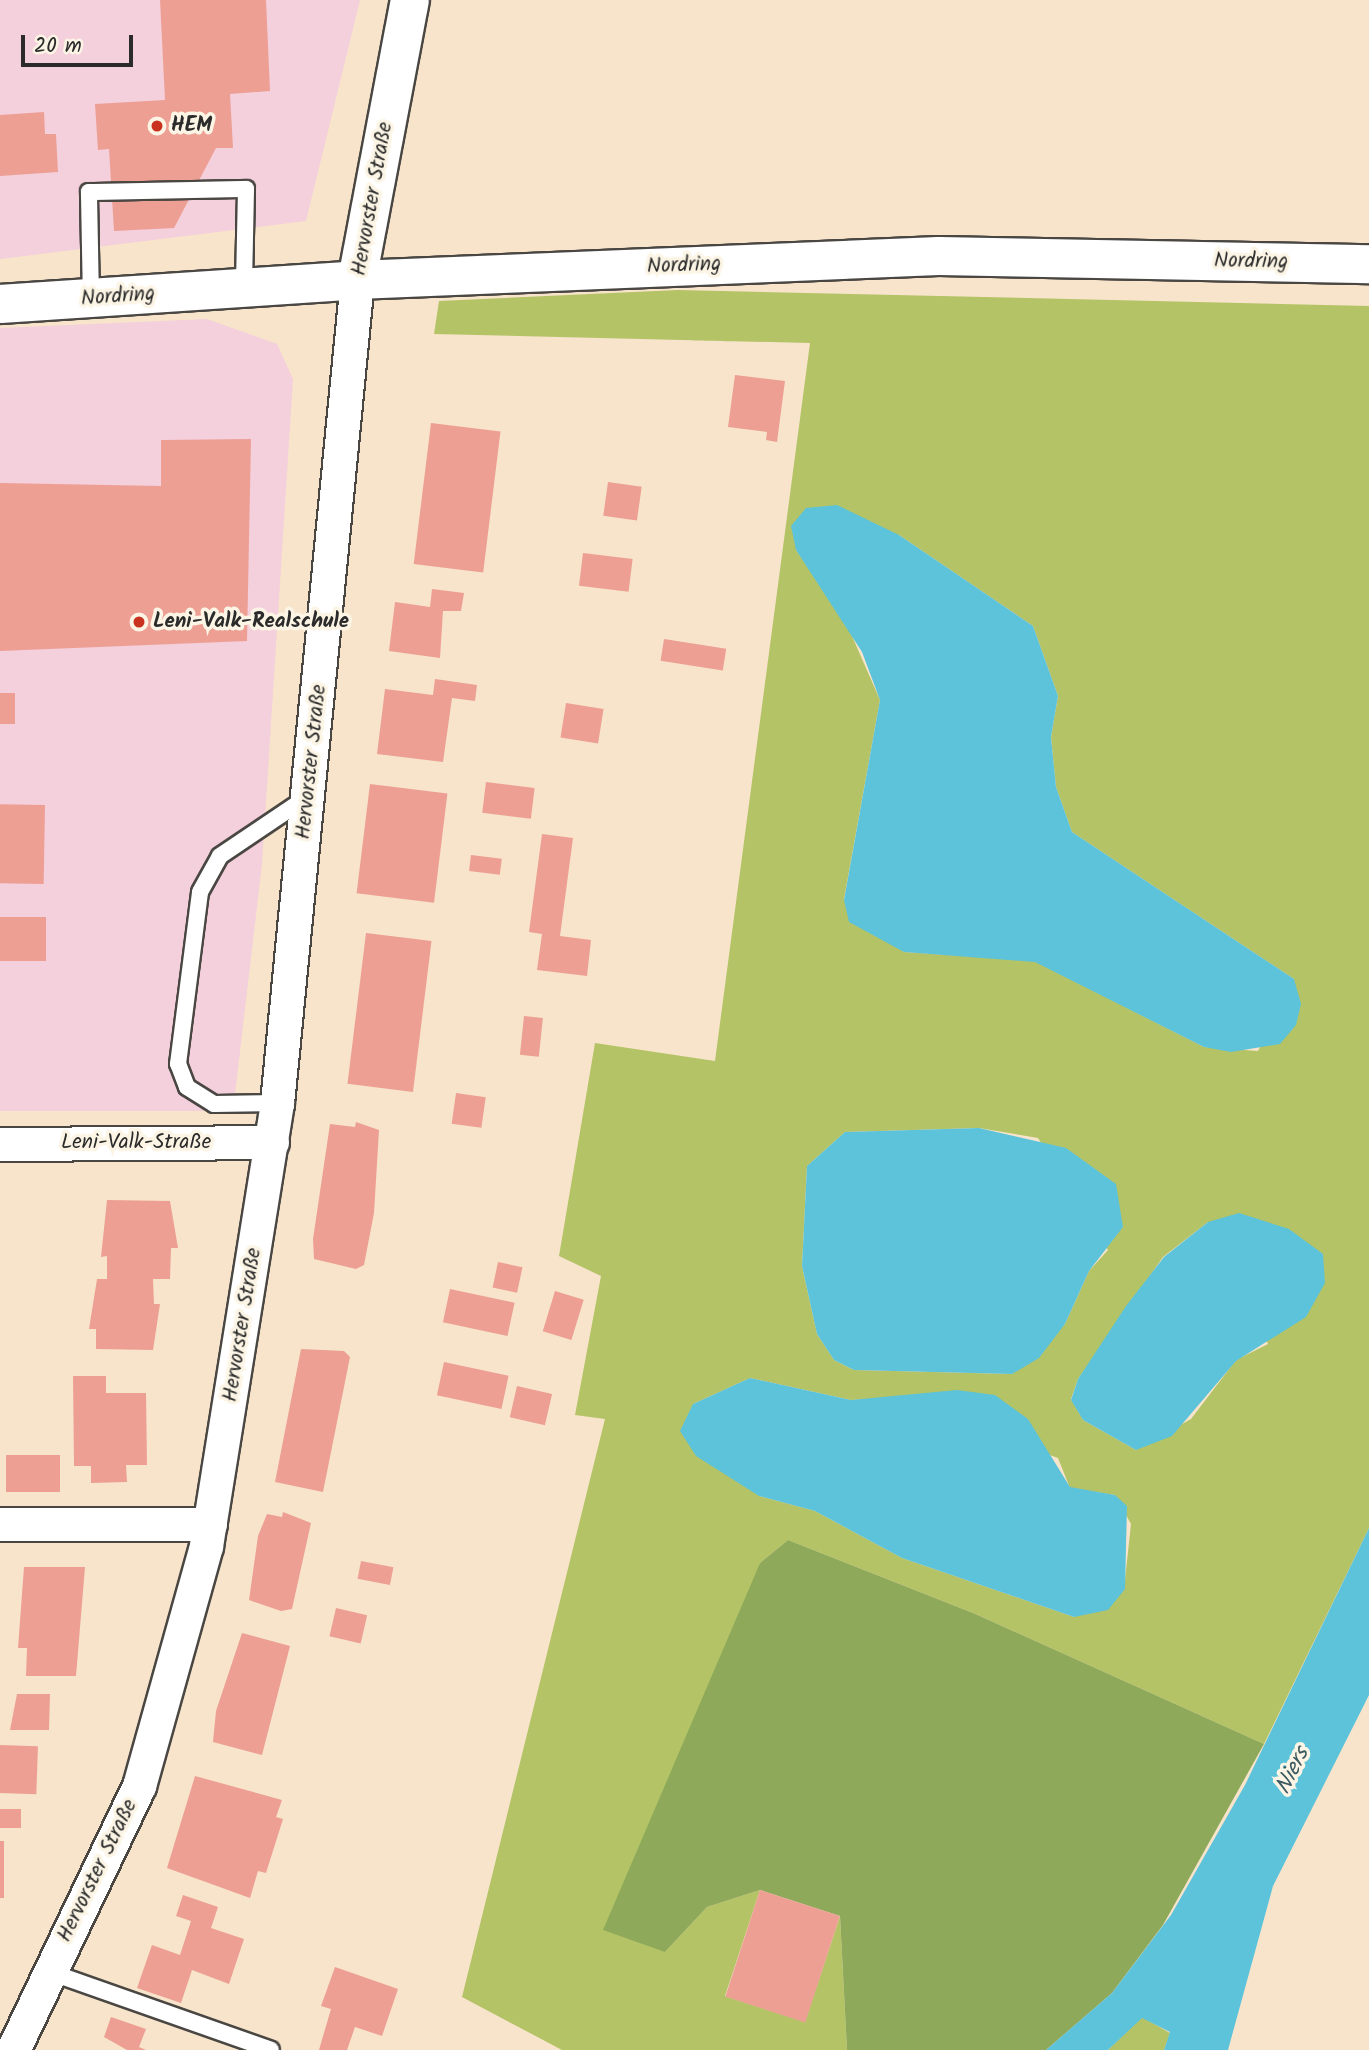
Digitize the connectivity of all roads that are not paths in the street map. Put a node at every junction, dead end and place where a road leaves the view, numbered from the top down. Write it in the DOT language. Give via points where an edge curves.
graph roads {
  1 [pos="410,0"];
  2 [pos="1369,264"];
  3 [pos="357,280"];
  4 [pos="244,286"];
  5 [pos="91,300"];
  6 [pos="0,304"];
  7 [pos="308,797"];
  8 [pos="276,1103"];
  9 [pos="272,1142"];
  10 [pos="0,1144"];
  11 [pos="0,1524"];
  12 [pos="210,1524"];
  13 [pos="50,1972"];
  14 [pos="0,2047"];
  15 [pos="11,2050"];
  16 [pos="271,2050"];
  1 -- 3 [label="street, Hervorster Straße"];
  2 -- 3 [label="street, Nordring" via="939,256"];
  3 -- 4 [label="street, Nordring"];
  3 -- 7 [label="street, Hervorster Straße"];
  4 -- 5 [label="street, Nordring"];
  4 -- 5 [label="lane" via="246,189 89,192"];
  5 -- 6 [label="street, Nordring"];
  7 -- 8 [label="street, Hervorster Straße"];
  7 -- 8 [label="lane" via="220,856 200,892 184,1002 178,1064 187,1087 214,1104"];
  8 -- 9 [label="street, Hervorster Straße"];
  9 -- 10 [label="street, Leni-Valk-Straße"];
  9 -- 12 [label="street, Hervorster Straße"];
  11 -- 12 [label="street"];
  12 -- 13 [label="street, Hervorster Straße" via="139,1786"];
  13 -- 15 [label="street, Hervorster Straße"];
  13 -- 16 [label="lane"];
  14 -- 15 [label="street"];
}
